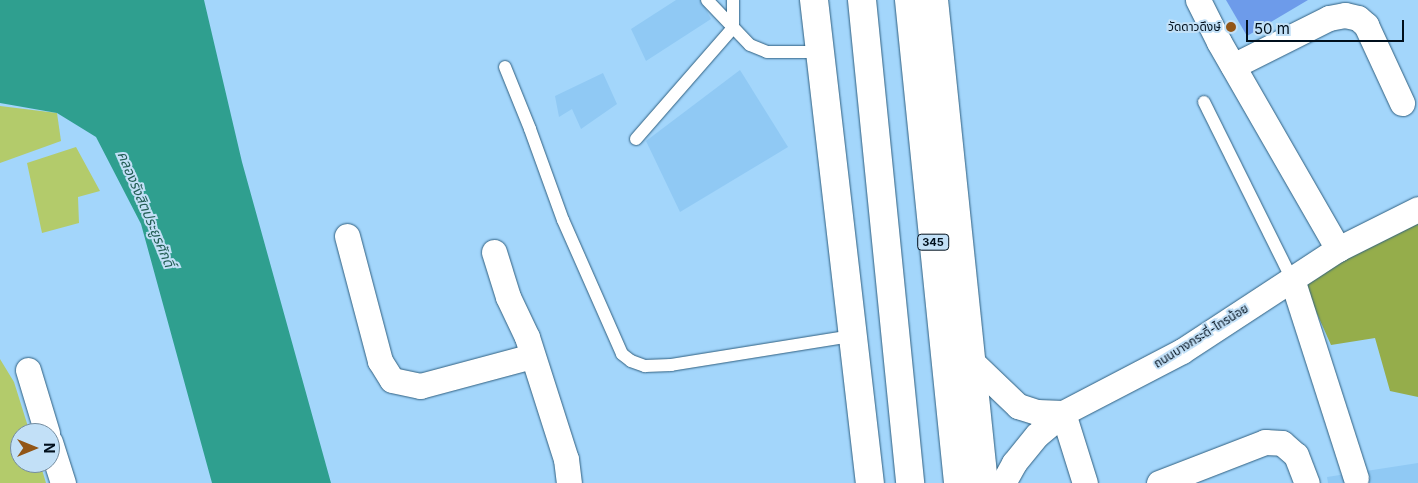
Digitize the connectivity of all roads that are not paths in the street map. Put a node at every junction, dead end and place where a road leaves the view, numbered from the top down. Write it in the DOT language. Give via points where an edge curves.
graph roads {
  1 [pos="707,0"];
  2 [pos="733,0"];
  3 [pos="814,0"];
  4 [pos="862,0"];
  5 [pos="909,0"];
  6 [pos="934,0"];
  7 [pos="1198,0"];
  8 [pos="733,28"];
  9 [pos="820,52"];
  10 [pos="1233,66"];
  11 [pos="504,68"];
  12 [pos="1204,102"];
  13 [pos="1402,103"];
  14 [pos="636,139"];
  15 [pos="1418,209"];
  16 [pos="347,236"];
  17 [pos="1338,249"];
  18 [pos="494,252"];
  19 [pos="1292,279"];
  20 [pos="853,336"];
  21 [pos="532,356"];
  22 [pos="972,362"];
  23 [pos="28,370"];
  24 [pos="1063,413"];
  25 [pos="44,423"];
  26 [pos="1194,477"];
  27 [pos="1356,478"];
  28 [pos="569,483"];
  29 [pos="870,483"];
  30 [pos="910,483"];
  31 [pos="958,483"];
  32 [pos="984,483"];
  33 [pos="1003,483"];
  34 [pos="1085,483"];
  35 [pos="1159,483"];
  36 [pos="1307,483"];
  1 -- 8 [label="lane"];
  2 -- 8 [label="lane"];
  3 -- 9 [label="main road"];
  4 -- 30 [label="main road"];
  5 -- 31 [label="main road, 345"];
  6 -- 22 [label="main road"];
  7 -- 10 [label="street"];
  8 -- 9 [label="lane" via="750,45 767,52"];
  8 -- 14 [label="lane"];
  9 -- 20 [label="main road"];
  10 -- 13 [label="street" via="1330,18 1345,14 1366,25"];
  10 -- 17 [label="street"];
  11 -- 20 [label="lane" via="563,220 622,354 631,361 645,366 671,365"];
  12 -- 19 [label="lane"];
  15 -- 17 [label="street, ถนนบางกระดี่-ไทรน้อย"];
  16 -- 21 [label="street" via="380,361 392,380 420,386"];
  17 -- 19 [label="street, ถนนบางกระดี่-ไทรน้อย"];
  18 -- 21 [label="street"];
  19 -- 24 [label="street, ถนนบางกระดี่-ไทรน้อย" via="1182,351"];
  19 -- 27 [label="street"];
  20 -- 29 [label="main road"];
  21 -- 28 [label="street" via="566,458"];
  22 -- 24 [label="street" via="1018,406 1037,412"];
  22 -- 32 [label="main road"];
  23 -- 25 [label="street"];
  24 -- 33 [label="street, ถนนบางกระดี่-ไทรน้อย" via="1037,435 1014,463"];
  24 -- 34 [label="street"];
  26 -- 35 [label="street"];
  26 -- 36 [label="street" via="1264,442 1282,443 1296,456"];
}
